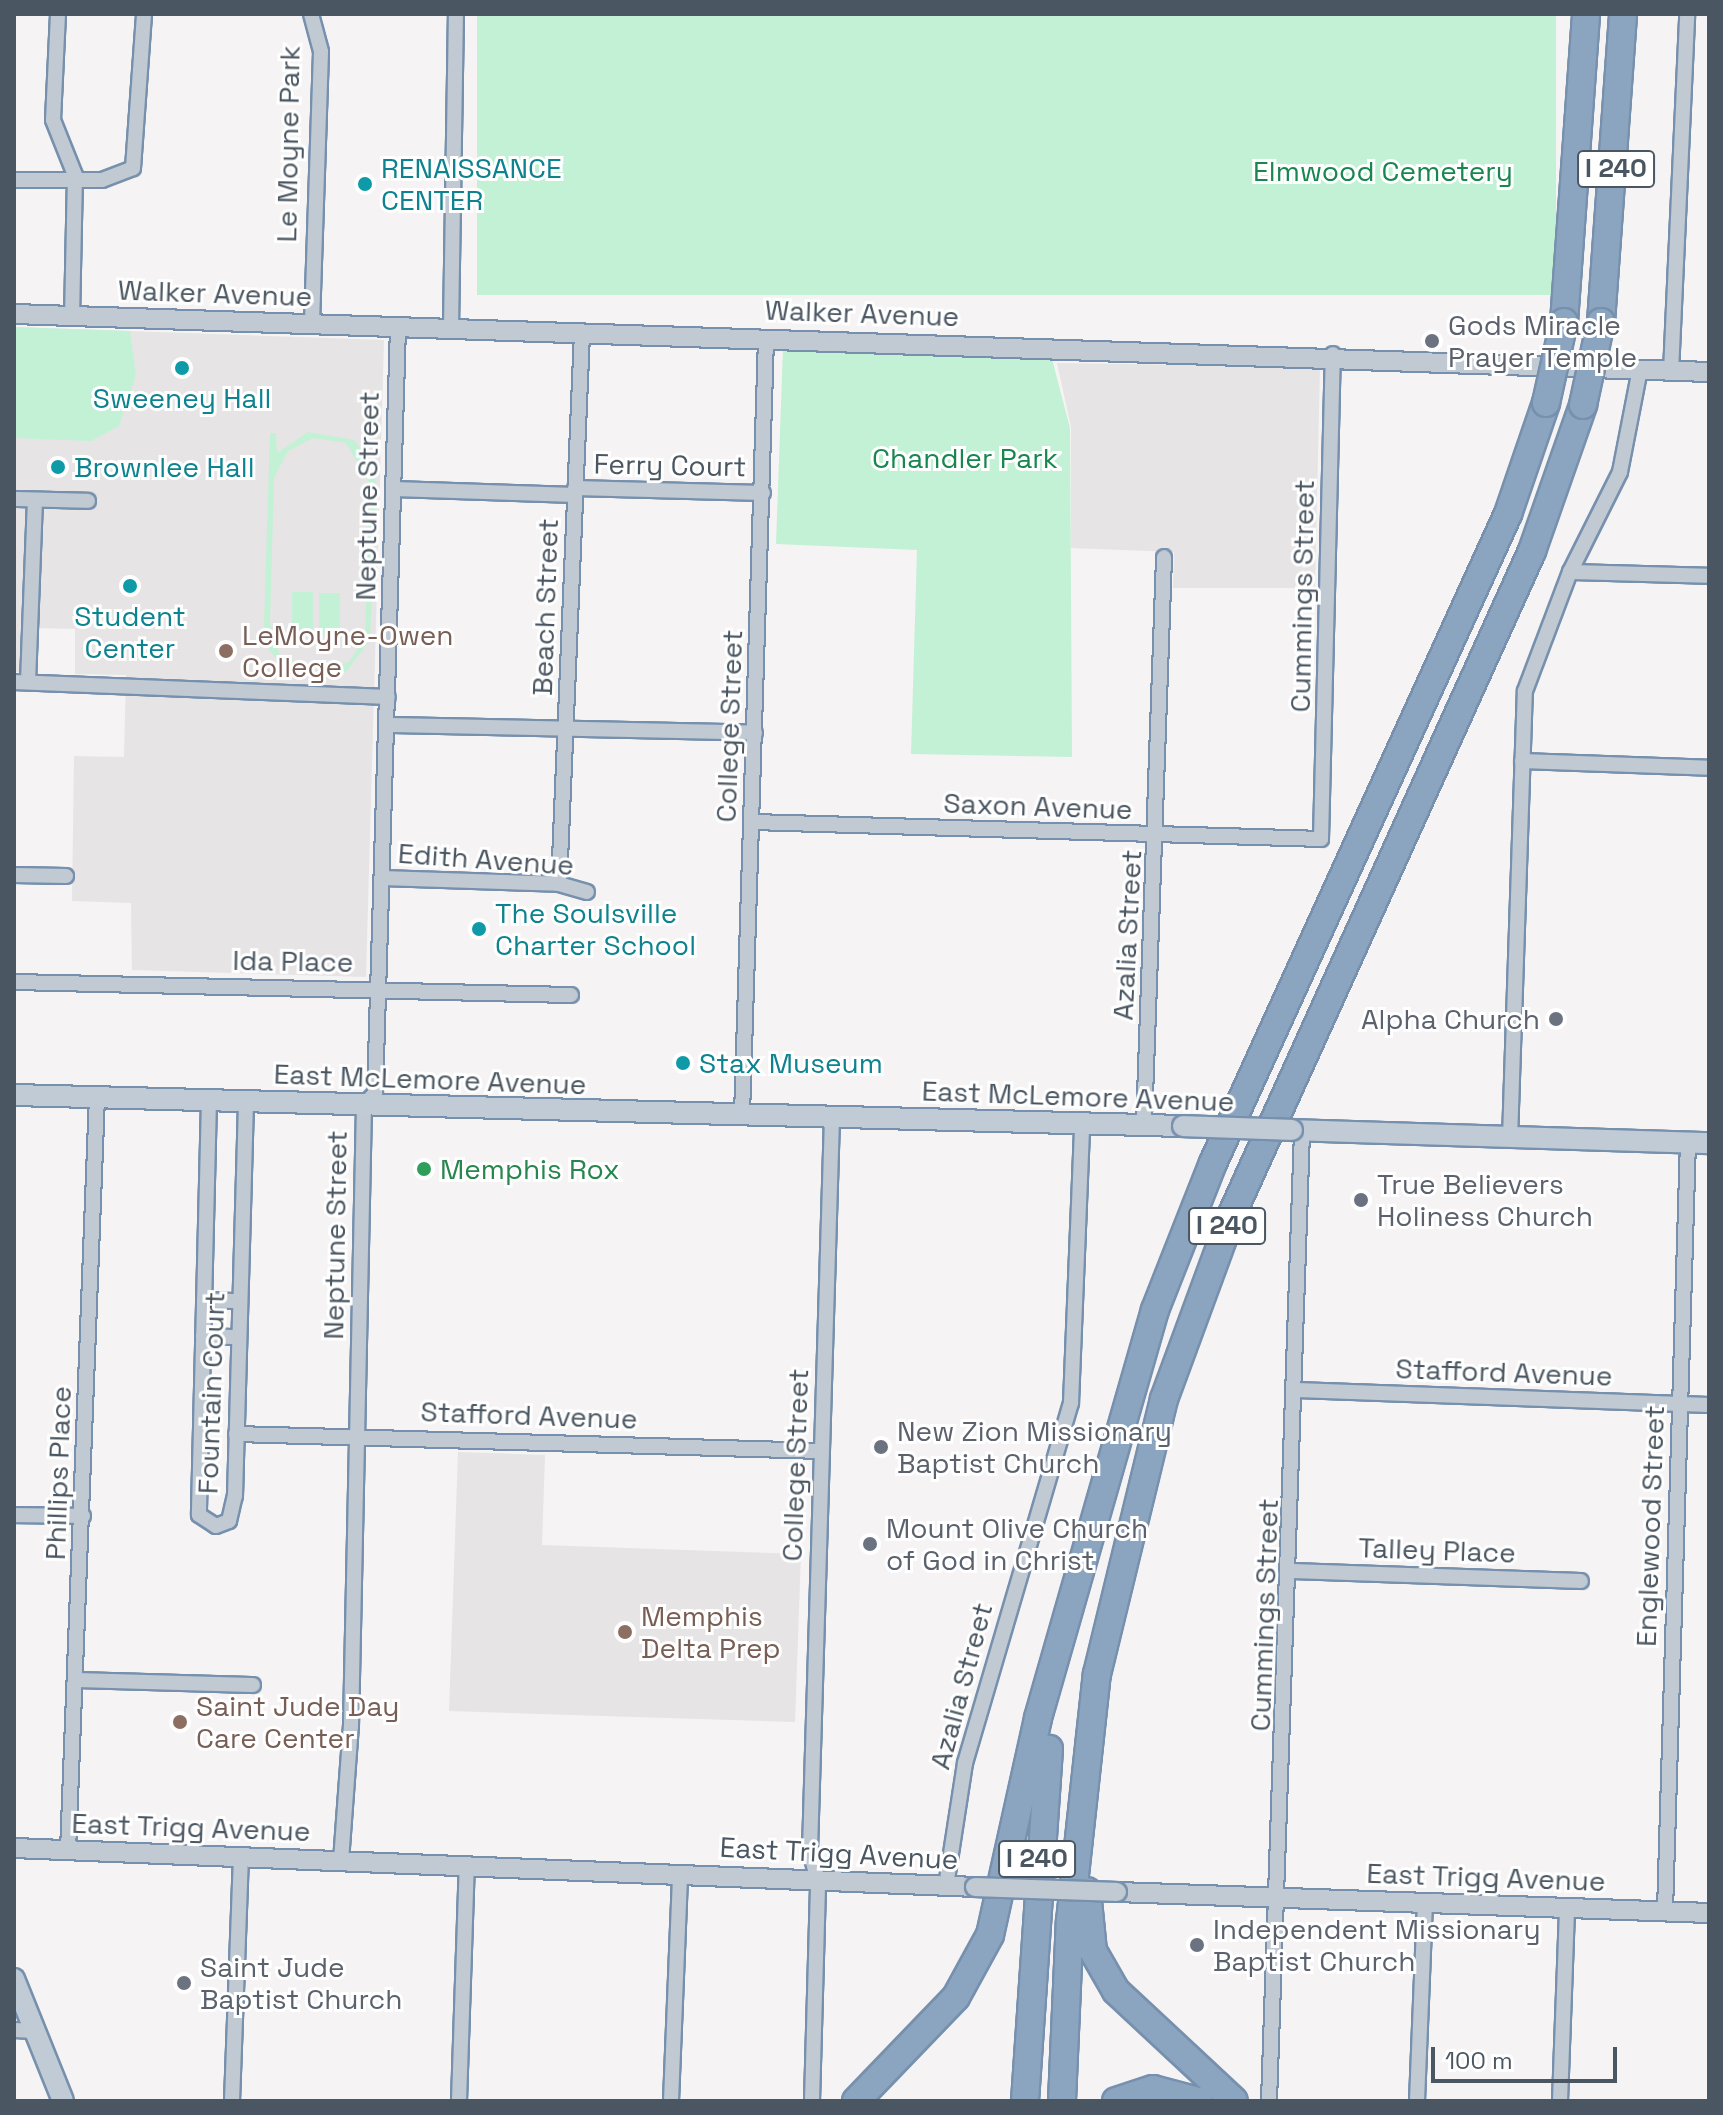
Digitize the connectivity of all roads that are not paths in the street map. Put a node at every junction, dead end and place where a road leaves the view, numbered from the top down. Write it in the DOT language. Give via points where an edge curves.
graph roads {
  1 [pos="58,14"];
  2 [pos="144,14"];
  3 [pos="311,14"];
  4 [pos="456,14"];
  5 [pos="1586,14"];
  6 [pos="1623,14"];
  7 [pos="1687,14"];
  8 [pos="74,179"];
  9 [pos="14,180"];
  10 [pos="14,314"];
  11 [pos="72,316"];
  12 [pos="312,325"];
  13 [pos="398,327"];
  14 [pos="451,328"];
  15 [pos="582,333"];
  16 [pos="766,338"];
  17 [pos="1333,354"];
  18 [pos="1640,369"];
  19 [pos="1671,372"];
  20 [pos="1709,372"];
  21 [pos="394,489"];
  22 [pos="575,492"];
  23 [pos="763,493"];
  24 [pos="14,499"];
  25 [pos="35,500"];
  26 [pos="88,501"];
  27 [pos="1164,557"];
  28 [pos="1570,572"];
  29 [pos="1709,576"];
  30 [pos="21,682"];
  31 [pos="388,697"];
  32 [pos="387,725"];
  33 [pos="567,729"];
  34 [pos="755,733"];
  35 [pos="1522,761"];
  36 [pos="1709,768"];
  37 [pos="753,822"];
  38 [pos="1158,836"];
  39 [pos="1321,839"];
  40 [pos="14,875"];
  41 [pos="66,876"];
  42 [pos="382,878"];
  43 [pos="559,884"];
  44 [pos="587,892"];
  45 [pos="14,982"];
  46 [pos="378,988"];
  47 [pos="571,995"];
  48 [pos="14,1095"];
  49 [pos="97,1097"];
  50 [pos="209,1100"];
  51 [pos="246,1101"];
  52 [pos="364,1105"];
  53 [pos="742,1115"];
  54 [pos="832,1118"];
  55 [pos="1082,1124"];
  56 [pos="1144,1125"];
  57 [pos="1297,1130"];
  58 [pos="1510,1139"];
  59 [pos="1688,1142"];
  60 [pos="1709,1143"];
  61 [pos="204,1300"];
  62 [pos="240,1301"];
  63 [pos="203,1336"];
  64 [pos="239,1337"];
  65 [pos="1297,1390"];
  66 [pos="1680,1404"];
  67 [pos="1709,1405"];
  68 [pos="236,1434"];
  69 [pos="357,1436"];
  70 [pos="821,1451"];
  71 [pos="14,1515"];
  72 [pos="83,1516"];
  73 [pos="1292,1571"];
  74 [pos="1581,1581"];
  75 [pos="1069,1619"];
  76 [pos="75,1680"];
  77 [pos="253,1685"];
  78 [pos="1079,1818"];
  79 [pos="14,1848"];
  80 [pos="68,1851"];
  81 [pos="241,1858"];
  82 [pos="341,1861"];
  83 [pos="467,1864"];
  84 [pos="680,1873"];
  85 [pos="818,1882"];
  86 [pos="946,1886"];
  87 [pos="1280,1900"];
  88 [pos="1425,1903"];
  89 [pos="1567,1907"];
  90 [pos="1665,1911"];
  91 [pos="1709,1913"];
  92 [pos="14,1979"];
  93 [pos="24,2031"];
  94 [pos="63,2101"];
  95 [pos="232,2101"];
  96 [pos="459,2101"];
  97 [pos="671,2101"];
  98 [pos="812,2101"];
  99 [pos="856,2101"];
  100 [pos="1025,2101"];
  101 [pos="1062,2101"];
  102 [pos="1116,2101"];
  103 [pos="1198,2101"];
  104 [pos="1234,2101"];
  105 [pos="1269,2101"];
  106 [pos="1417,2101"];
  107 [pos="1560,2101"];
  1 -- 8 [label="street" via="53,120"];
  2 -- 8 [label="street" via="133,168"];
  3 -- 12 [label="street, Le Moyne Park" via="321,52"];
  4 -- 14 [label="street"];
  5 -- 75 [label="highway, I 240, bridge" via="1564,322 1546,403 1508,514 1186,1227 1120,1412"];
  6 -- 78 [label="highway, I 240, bridge" via="1601,322 1583,405 1532,551 1190,1320 1114,1587"];
  7 -- 19 [label="street"];
  8 -- 9 [label="street"];
  8 -- 11 [label="street"];
  10 -- 11 [label="street, Walker Avenue"];
  11 -- 12 [label="street, Walker Avenue"];
  12 -- 13 [label="street, Walker Avenue"];
  13 -- 14 [label="street, Walker Avenue"];
  13 -- 21 [label="street, Neptune Street"];
  14 -- 15 [label="street, Walker Avenue"];
  15 -- 16 [label="street, Walker Avenue"];
  15 -- 22 [label="street, Beach Street"];
  16 -- 17 [label="street, Walker Avenue"];
  16 -- 23 [label="street, College Street"];
  17 -- 18 [label="street, Walker Avenue"];
  17 -- 39 [label="street, Cummings Street"];
  18 -- 19 [label="street, Walker Avenue"];
  18 -- 28 [label="street" via="1620,472"];
  19 -- 20 [label="street, Walker Avenue"];
  21 -- 22 [label="street, Ferry Court"];
  21 -- 31 [label="street, Neptune Street"];
  22 -- 23 [label="street, Ferry Court"];
  22 -- 33 [label="street, Beach Street"];
  23 -- 34 [label="street, College Street"];
  24 -- 25 [label="street"];
  25 -- 26 [label="street"];
  25 -- 30 [label="street"];
  27 -- 38 [label="street, Azalia Street"];
  28 -- 29 [label="street"];
  28 -- 35 [label="street" via="1525,691"];
  30 -- 31 [label="street"];
  31 -- 32 [label="street, Neptune Street"];
  32 -- 33 [label="street"];
  32 -- 42 [label="street, Neptune Street"];
  33 -- 34 [label="street"];
  33 -- 43 [label="street, Beach Street"];
  34 -- 37 [label="street, College Street"];
  35 -- 36 [label="street"];
  35 -- 58 [label="street"];
  37 -- 38 [label="street, Saxon Avenue"];
  37 -- 53 [label="street, College Street"];
  38 -- 39 [label="street, Saxon Avenue"];
  38 -- 56 [label="street, Azalia Street"];
  40 -- 41 [label="street"];
  42 -- 43 [label="street, Edith Avenue"];
  42 -- 46 [label="street, Neptune Street"];
  43 -- 44 [label="street, Edith Avenue"];
  45 -- 46 [label="street, Ida Place"];
  46 -- 47 [label="street, Ida Place"];
  46 -- 52 [label="street, Neptune Street" via="375,1093"];
  48 -- 49 [label="main road, East McLemore Avenue"];
  49 -- 50 [label="main road, East McLemore Avenue"];
  49 -- 72 [label="street, Phillips Place"];
  50 -- 51 [label="main road, East McLemore Avenue"];
  50 -- 61 [label="street, Fountain Court"];
  51 -- 52 [label="main road, East McLemore Avenue"];
  51 -- 62 [label="street, Fountain Court"];
  52 -- 53 [label="main road, East McLemore Avenue"];
  52 -- 69 [label="street, Neptune Street"];
  53 -- 54 [label="main road, East McLemore Avenue"];
  54 -- 55 [label="main road, East McLemore Avenue"];
  54 -- 70 [label="street, College Street"];
  55 -- 56 [label="main road, East McLemore Avenue"];
  55 -- 86 [label="street, Azalia Street" via="1071,1403 965,1763"];
  56 -- 57 [label="main road, East McLemore Avenue, bridge"];
  57 -- 58 [label="main road, East McLemore Avenue"];
  57 -- 65 [label="street, Cummings Street"];
  58 -- 59 [label="main road, East McLemore Avenue"];
  59 -- 60 [label="main road, East McLemore Avenue"];
  59 -- 66 [label="street, Englewood Street"];
  61 -- 62 [label="street"];
  61 -- 63 [label="street, Fountain Court"];
  62 -- 64 [label="street, Fountain Court"];
  63 -- 64 [label="street"];
  63 -- 68 [label="street, Fountain Court" via="199,1515 205,1525 234,1514"];
  64 -- 68 [label="street, Fountain Court"];
  65 -- 66 [label="street, Stafford Avenue"];
  65 -- 73 [label="street, Cummings Street"];
  66 -- 67 [label="street, Stafford Avenue"];
  66 -- 90 [label="street, Englewood Street"];
  68 -- 69 [label="street, Stafford Avenue"];
  69 -- 70 [label="street, Stafford Avenue"];
  69 -- 82 [label="street, Neptune Street"];
  70 -- 85 [label="street, College Street" via="810,1850"];
  71 -- 72 [label="street"];
  72 -- 76 [label="street, Phillips Place"];
  73 -- 74 [label="street, Talley Place"];
  73 -- 87 [label="street, Cummings Street"];
  75 -- 99 [label="highway" via="983,1952 956,1997"];
  75 -- 100 [label="highway, I 240" via="1038,1848"];
  76 -- 77 [label="street"];
  76 -- 80 [label="street, Phillips Place"];
  78 -- 101 [label="highway, I 240"];
  78 -- 104 [label="highway" via="1087,1919 1099,1964 1139,2017"];
  79 -- 80 [label="street, East Trigg Avenue"];
  80 -- 81 [label="street, East Trigg Avenue"];
  81 -- 82 [label="street, East Trigg Avenue"];
  81 -- 95 [label="street"];
  82 -- 83 [label="street, East Trigg Avenue"];
  83 -- 84 [label="street, East Trigg Avenue"];
  83 -- 96 [label="street"];
  84 -- 85 [label="street, East Trigg Avenue"];
  84 -- 97 [label="street"];
  85 -- 86 [label="street, East Trigg Avenue"];
  85 -- 98 [label="street, College Street"];
  86 -- 87 [label="street, East Trigg Avenue, bridge"];
  87 -- 88 [label="street, East Trigg Avenue"];
  87 -- 105 [label="street, Cummings Street"];
  88 -- 89 [label="street, East Trigg Avenue"];
  88 -- 106 [label="street"];
  89 -- 90 [label="street, East Trigg Avenue"];
  89 -- 107 [label="street"];
  90 -- 91 [label="street, East Trigg Avenue"];
  92 -- 93 [label="main road"];
  93 -- 94 [label="main road"];
  102 -- 103 [label="highway" via="1153,2089"];
}
